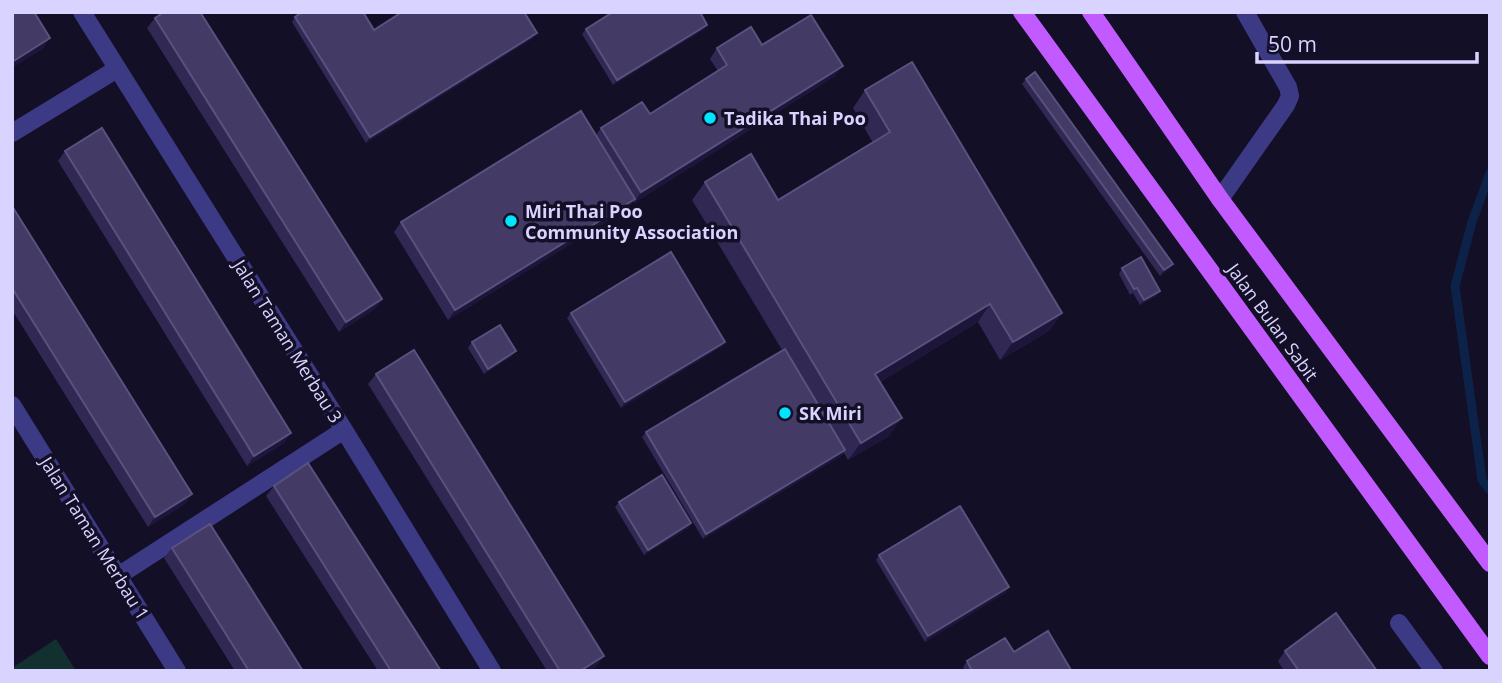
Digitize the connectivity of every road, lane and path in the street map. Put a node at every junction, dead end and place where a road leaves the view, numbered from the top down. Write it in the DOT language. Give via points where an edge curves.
graph roads {
  1 [pos="82,12"];
  2 [pos="1022,12"];
  3 [pos="1091,12"];
  4 [pos="1249,14"];
  5 [pos="117,69"];
  6 [pos="12,133"];
  7 [pos="1220,200"];
  8 [pos="12,405"];
  9 [pos="344,430"];
  10 [pos="1490,563"];
  11 [pos="118,576"];
  12 [pos="1399,623"];
  13 [pos="1490,656"];
  14 [pos="177,671"];
  15 [pos="492,671"];
  16 [pos="1434,671"];
  1 -- 5 [label="street, Jalan Taman Merbau 3"];
  2 -- 13 [label="main road, Jalan Bulan Sabit"];
  3 -- 7 [label="main road, Jalan Bulan Sabit"];
  4 -- 7 [label="street" via="1290,96"];
  5 -- 6 [label="street"];
  5 -- 9 [label="street, Jalan Taman Merbau 3"];
  7 -- 10 [label="main road, Jalan Bulan Sabit"];
  8 -- 11 [label="street, Jalan Taman Merbau 1"];
  9 -- 11 [label="street"];
  9 -- 15 [label="street, Jalan Taman Merbau 3"];
  11 -- 14 [label="street, Jalan Taman Merbau 1"];
  12 -- 16 [label="street"];
}
